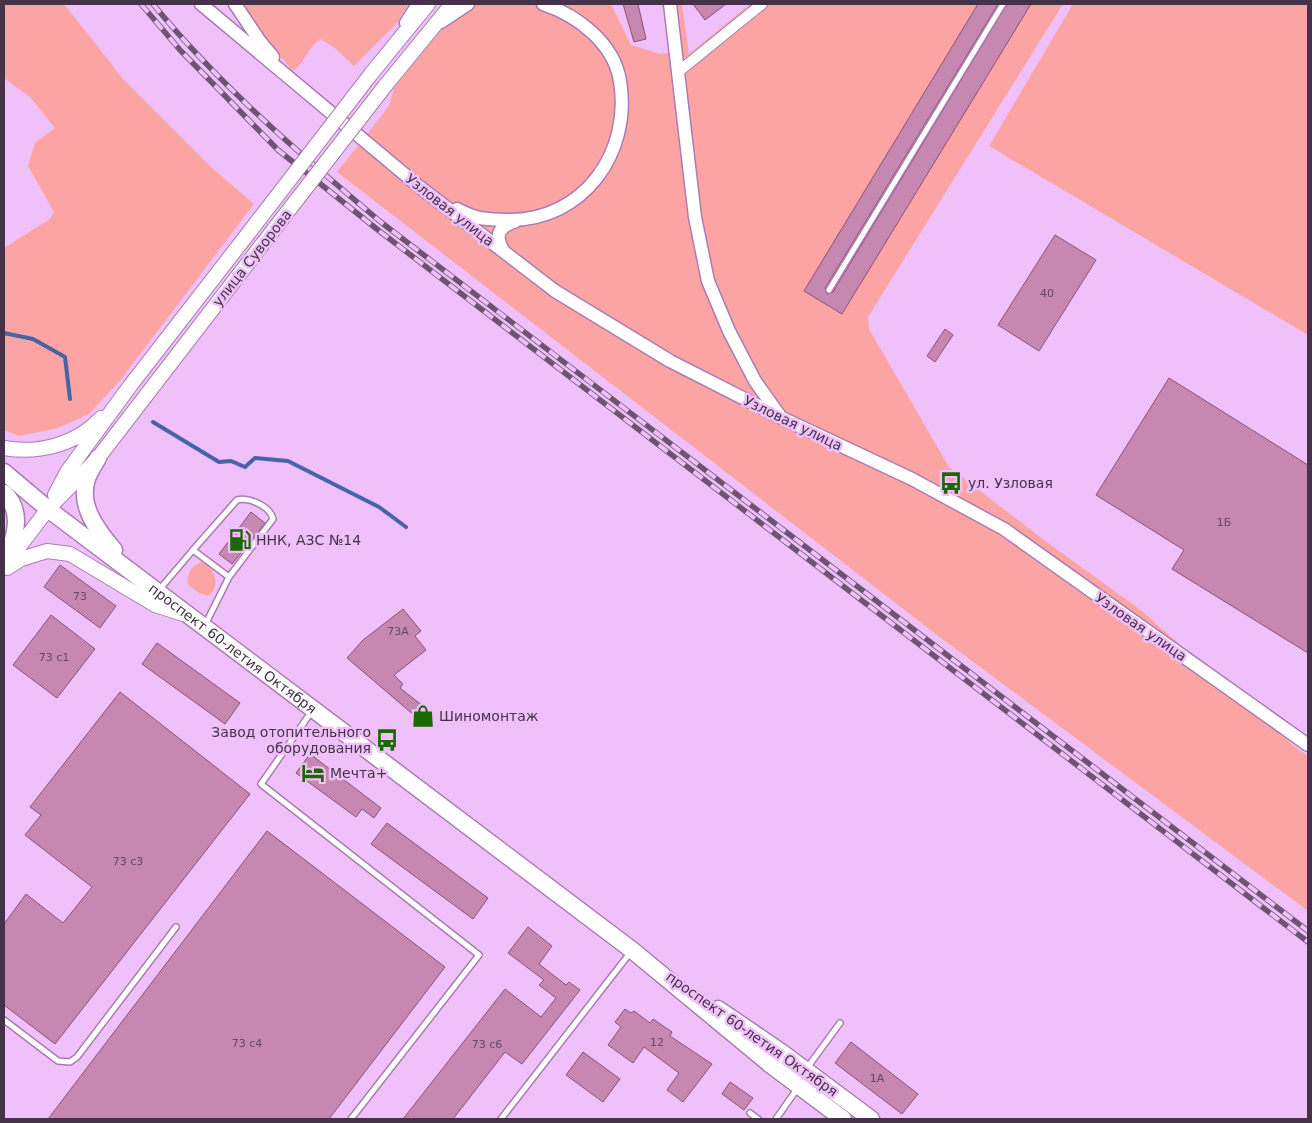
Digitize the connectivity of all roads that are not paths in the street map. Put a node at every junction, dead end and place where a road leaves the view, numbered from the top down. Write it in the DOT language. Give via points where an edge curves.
graph roads {
  1 [pos="201,4"];
  2 [pos="235,4"];
  3 [pos="418,4"];
  4 [pos="428,4"];
  5 [pos="452,4"];
  6 [pos="468,4"];
  7 [pos="544,4"];
  8 [pos="670,4"];
  9 [pos="762,4"];
  10 [pos="1003,4"];
  11 [pos="430,31"];
  12 [pos="678,72"];
  13 [pos="371,74"];
  14 [pos="292,80"];
  15 [pos="421,188"];
  16 [pos="521,220"];
  17 [pos="506,254"];
  18 [pos="829,290"];
  19 [pos="130,386"];
  20 [pos="782,418"];
  21 [pos="4,448"];
  22 [pos="98,458"];
  23 [pos="4,472"];
  24 [pos="4,482"];
  25 [pos="4,492"];
  26 [pos="48,509"];
  27 [pos="193,550"];
  28 [pos="4,566"];
  29 [pos="131,571"];
  30 [pos="229,577"];
  31 [pos="159,591"];
  32 [pos="198,621"];
  33 [pos="314,709"];
  34 [pos="1308,745"];
  35 [pos="176,927"];
  36 [pos="632,950"];
  37 [pos="4,1020"];
  38 [pos="840,1023"];
  39 [pos="806,1071"];
  40 [pos="799,1086"];
  41 [pos="750,1113"];
  42 [pos="351,1119"];
  43 [pos="501,1119"];
  44 [pos="758,1119"];
  45 [pos="776,1119"];
  46 [pos="843,1119"];
  47 [pos="871,1119"];
  1 -- 14 [label="street"];
  2 -- 14 [label="street"];
  3 -- 13 [label="street"];
  4 -- 13 [label="main road, улица Суворова"];
  5 -- 11 [label="main road, улица Суворова"];
  6 -- 11 [label="street"];
  7 -- 16 [label="street" via="588,28 609,54 620,80 622,114 613,152 592,186 563,208"];
  8 -- 12 [label="street"];
  9 -- 12 [label="street"];
  10 -- 18 [label="lane"];
  11 -- 22 [label="main road, улица Суворова, bridge"];
  12 -- 20 [label="street" via="695,217 708,281 755,381"];
  13 -- 19 [label="main road, улица Суворова, bridge"];
  14 -- 15 [label="street, Узловая улица"];
  15 -- 16 [label="street" via="475,219"];
  15 -- 17 [label="street, Узловая улица"];
  16 -- 17 [label="street" via="500,230 499,239"];
  17 -- 20 [label="street, Узловая улица" via="555,291 670,361"];
  19 -- 21 [label="main road" via="98,421 50,449 24,451"];
  19 -- 26 [label="main road, улица Суворова" via="68,472"];
  20 -- 34 [label="street, Узловая улица" via="912,480 1004,529"];
  22 -- 26 [label="main road, улица Суворова"];
  22 -- 29 [label="highway" via="87,479 84,495 100,534"];
  23 -- 26 [label="highway"];
  24 -- 26 [label="highway"];
  25 -- 28 [label="highway" via="15,513 16,530"];
  26 -- 28 [label="main road, улица Суворова"];
  26 -- 29 [label="highway, проспект 60-летия Октября"];
  27 -- 30 [label="lane"];
  27 -- 30 [label="lane" via="237,500 250,499 270,512 274,519"];
  27 -- 31 [label="lane"];
  28 -- 32 [label="main road" via="47,551 70,554 156,605"];
  29 -- 31 [label="highway, проспект 60-летия Октября"];
  30 -- 32 [label="lane"];
  31 -- 32 [label="highway, проспект 60-летия Октября"];
  32 -- 33 [label="highway, проспект 60-летия Октября"];
  33 -- 36 [label="highway, проспект 60-летия Октября"];
  33 -- 42 [label="lane" via="261,784 479,955"];
  35 -- 37 [label="lane" via="70,1062 58,1061"];
  36 -- 39 [label="highway, проспект 60-летия Октября"];
  36 -- 40 [label="highway, проспект 60-летия Октября"];
  36 -- 43 [label="lane"];
  38 -- 39 [label="lane"];
  39 -- 47 [label="highway, проспект 60-летия Октября"];
  40 -- 45 [label="lane"];
  40 -- 46 [label="highway, проспект 60-летия Октября"];
  41 -- 44 [label="lane"];
}
